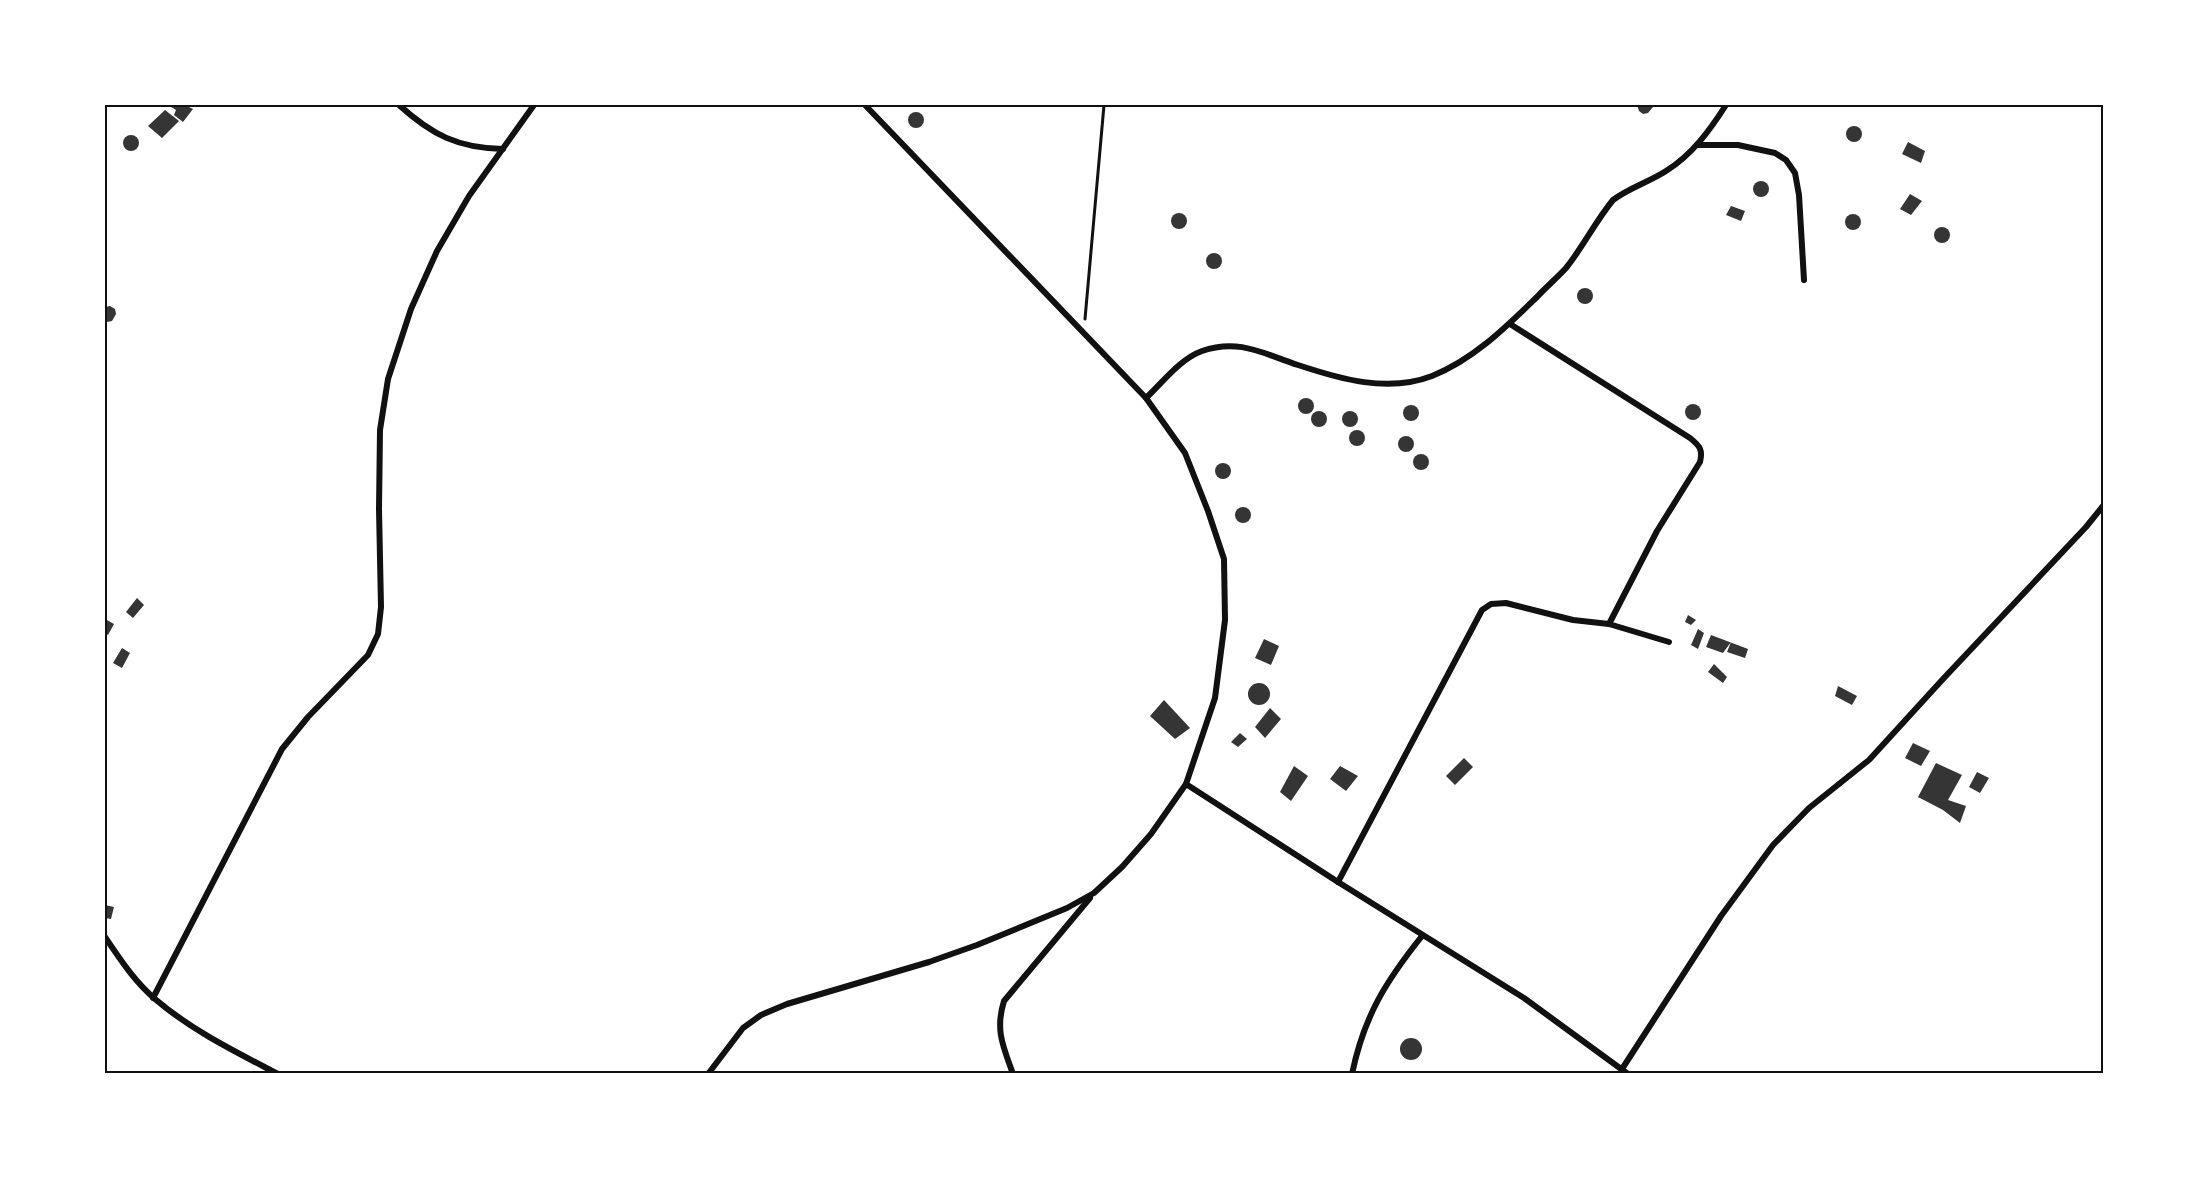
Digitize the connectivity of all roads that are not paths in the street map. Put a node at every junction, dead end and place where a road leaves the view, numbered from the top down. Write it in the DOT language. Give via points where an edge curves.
graph roads {
  1 [pos="399,105"];
  2 [pos="534,105"];
  3 [pos="865,105"];
  4 [pos="1726,105"];
  5 [pos="1697,145"];
  6 [pos="503,149"];
  7 [pos="1804,280"];
  8 [pos="1510,324"];
  9 [pos="1146,398"];
  10 [pos="2103,506"];
  11 [pos="1609,624"];
  12 [pos="1670,642"];
  13 [pos="1186,784"];
  14 [pos="1338,882"];
  15 [pos="1094,894"];
  16 [pos="1422,936"];
  17 [pos="105,937"];
  18 [pos="153,998"];
  19 [pos="1625,1072"];
  20 [pos="278,1074"];
  21 [pos="708,1074"];
  22 [pos="1013,1074"];
  23 [pos="1352,1074"];
  1 -- 6 [label="street" via="453,142"];
  2 -- 6 [label="street"];
  3 -- 9 [label="street"];
  4 -- 5 [label="street"];
  5 -- 7 [label="street" via="1738,145 1775,153 1786,160 1795,173 1799,195"];
  5 -- 8 [label="street" via="1668,170 1613,200 1566,267"];
  6 -- 18 [label="street" via="469,196 437,251 411,309 388,380 381,430 378,634 368,655 282,749"];
  8 -- 9 [label="street" via="1464,359 1431,376 1400,383 1359,383 1258,349 1225,345 1200,352 1182,363"];
  8 -- 11 [label="street" via="1700,446 1700,462 1657,531"];
  9 -- 13 [label="street" via="1185,453 1224,559 1225,620 1215,698"];
  10 -- 19 [label="street" via="1869,760 1809,808 1773,845 1720,916"];
  11 -- 12 [label="street"];
  11 -- 14 [label="street" via="1573,620 1506,603 1491,604 1482,610"];
  13 -- 14 [label="street"];
  13 -- 15 [label="street" via="1151,834"];
  14 -- 16 [label="street"];
  15 -- 21 [label="street" via="977,945 761,1015 743,1028"];
  15 -- 22 [label="street" via="1004,1001 1000,1033"];
  16 -- 19 [label="street" via="1524,998"];
  16 -- 23 [label="street" via="1383,989 1363,1031"];
  17 -- 18 [label="street" via="127,970"];
  18 -- 20 [label="street" via="207,1035"];
}
